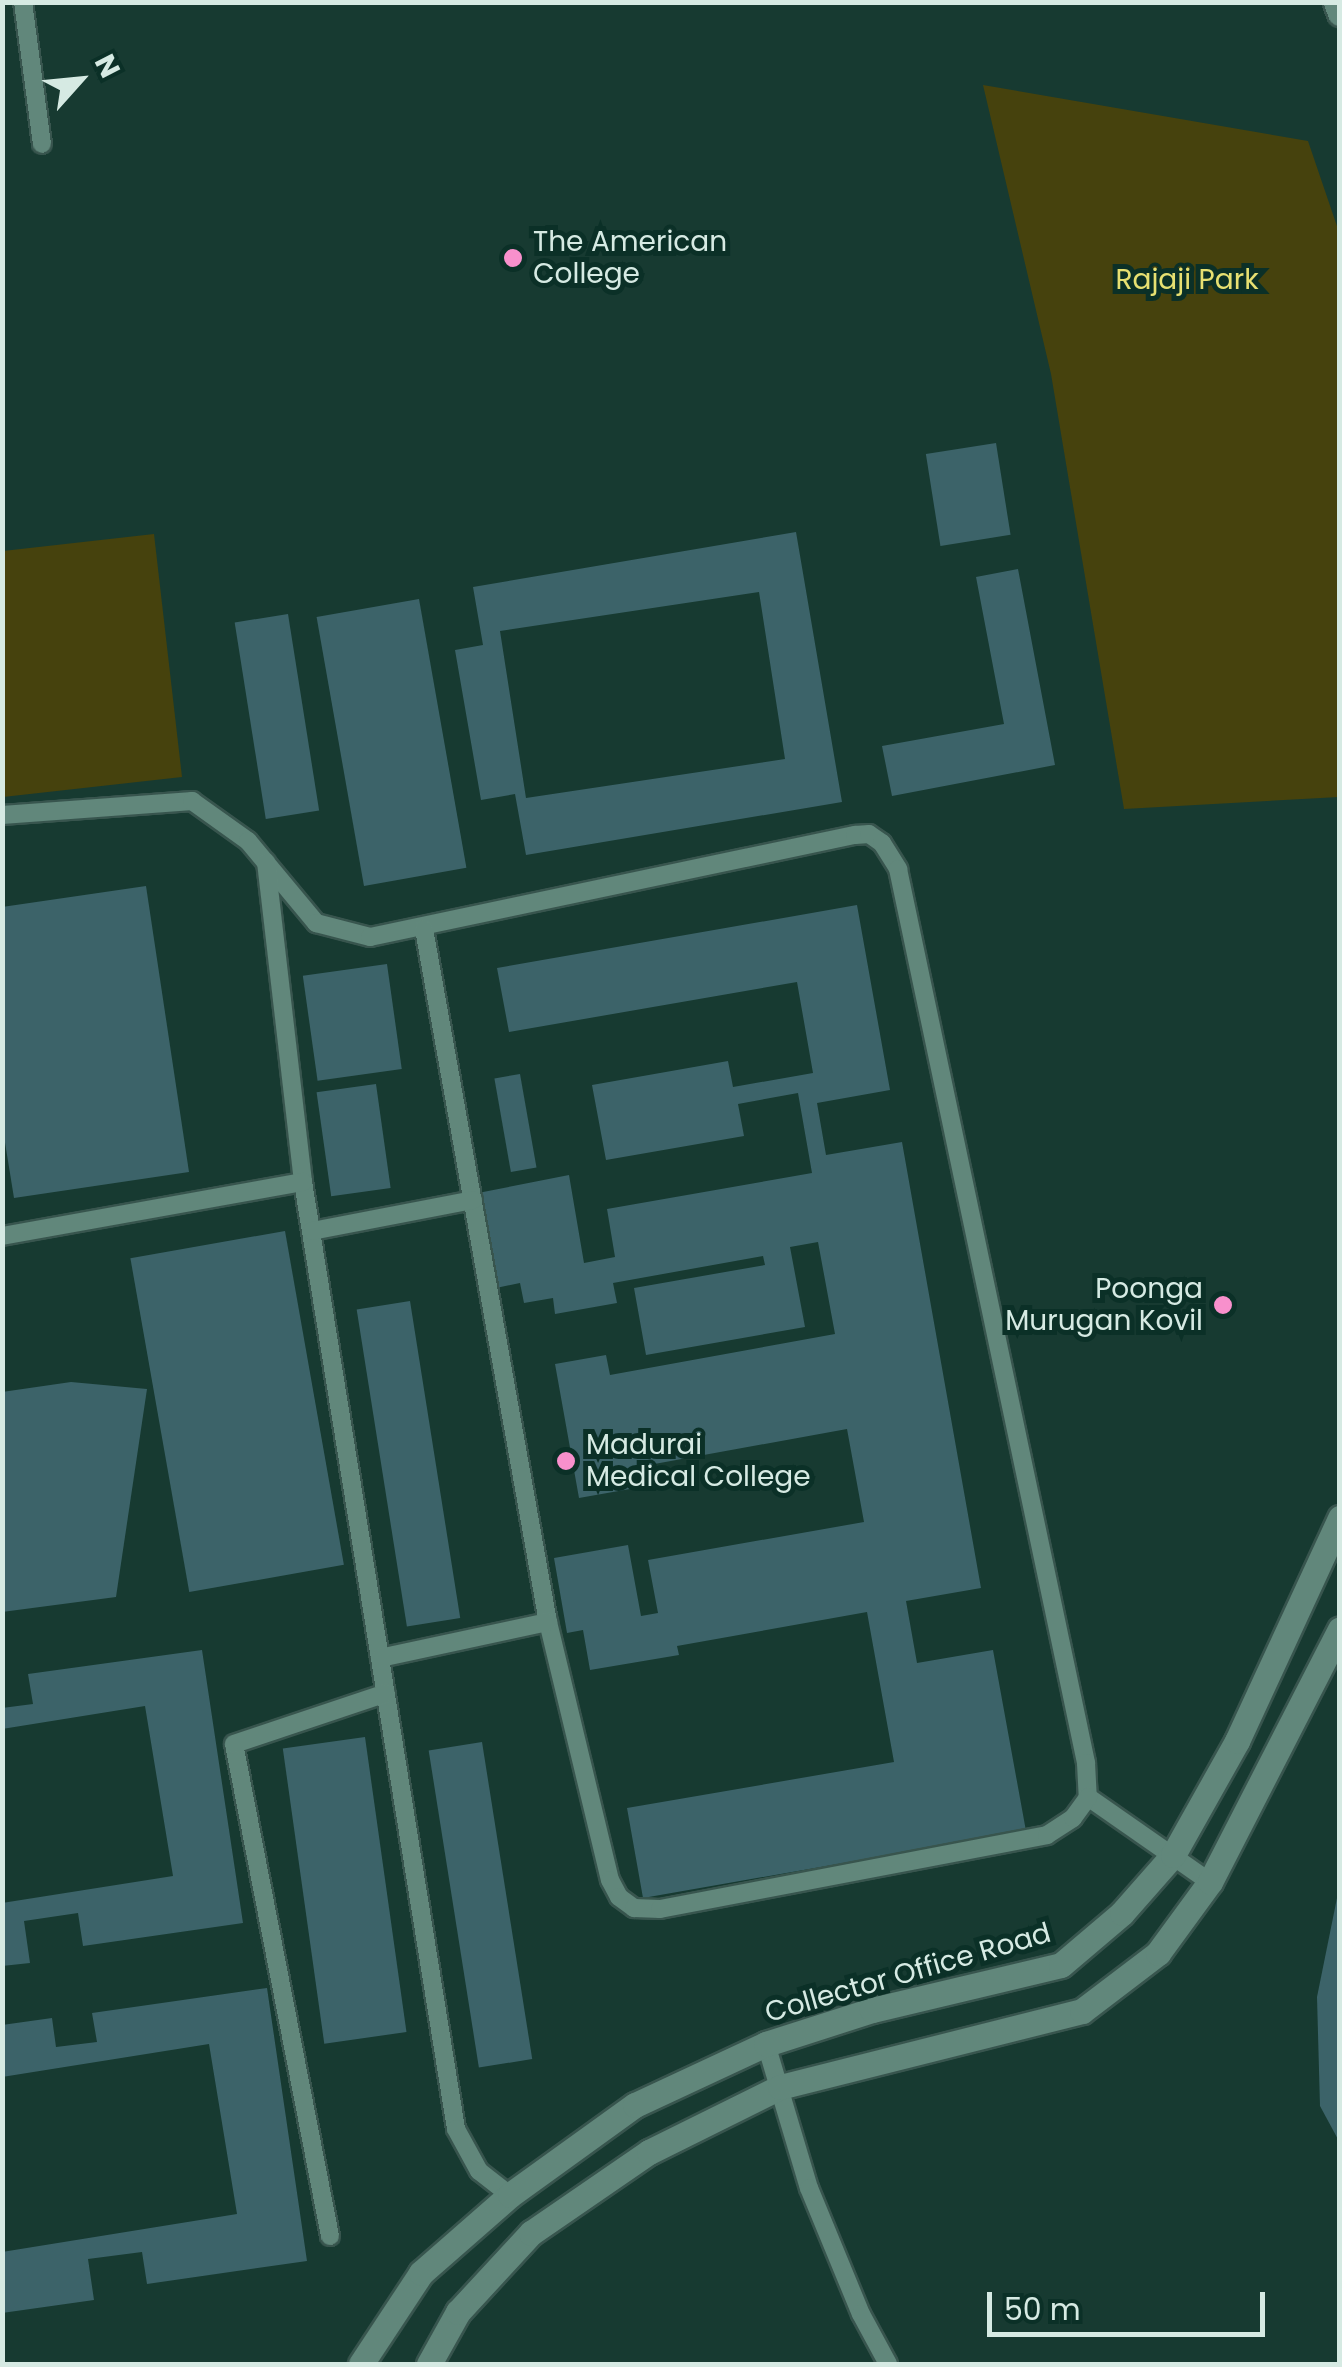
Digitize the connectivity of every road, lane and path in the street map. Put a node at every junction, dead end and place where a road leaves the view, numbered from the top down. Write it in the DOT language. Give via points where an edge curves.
graph roads {
  1 [pos="23,2"];
  2 [pos="1336,2"];
  3 [pos="1340,13"];
  4 [pos="42,144"];
  5 [pos="2,814"];
  6 [pos="266,862"];
  7 [pos="424,928"];
  8 [pos="303,1182"];
  9 [pos="472,1200"];
  10 [pos="312,1231"];
  11 [pos="2,1236"];
  12 [pos="1340,1518"];
  13 [pos="548,1622"];
  14 [pos="1340,1629"];
  15 [pos="380,1658"];
  16 [pos="386,1693"];
  17 [pos="1088,1797"];
  18 [pos="1173,1855"];
  19 [pos="1210,1882"];
  20 [pos="766,2044"];
  21 [pos="780,2087"];
  22 [pos="510,2194"];
  23 [pos="330,2236"];
  24 [pos="360,2364"];
  25 [pos="429,2364"];
  26 [pos="888,2364"];
  1 -- 4 [label="lane"];
  2 -- 3 [label="street"];
  5 -- 6 [label="lane" via="192,801"];
  6 -- 7 [label="lane" via="316,923 370,937"];
  6 -- 8 [label="lane"];
  7 -- 9 [label="lane"];
  7 -- 17 [label="lane" via="855,835 882,842 898,870"];
  8 -- 10 [label="lane"];
  8 -- 11 [label="lane"];
  9 -- 10 [label="lane"];
  9 -- 13 [label="lane"];
  10 -- 15 [label="lane"];
  12 -- 18 [label="street, Collector Office Road" via="1238,1741"];
  13 -- 15 [label="lane"];
  13 -- 17 [label="lane" via="610,1880 634,1908 660,1909 1047,1835 1074,1818"];
  14 -- 19 [label="street"];
  15 -- 16 [label="lane"];
  16 -- 22 [label="lane" via="456,2129 479,2171"];
  16 -- 23 [label="lane" via="234,1744"];
  17 -- 18 [label="lane"];
  18 -- 19 [label="lane"];
  18 -- 20 [label="street, Collector Office Road" via="1122,1913 1062,1965 872,2010"];
  19 -- 21 [label="street" via="1158,1954 1082,2011"];
  20 -- 21 [label="lane"];
  20 -- 22 [label="street, Collector Office Road" via="634,2106"];
  21 -- 25 [label="street" via="649,2152 532,2233 458,2312"];
  21 -- 26 [label="lane" via="809,2188"];
  22 -- 24 [label="street, Collector Office Road" via="422,2273"];
}
